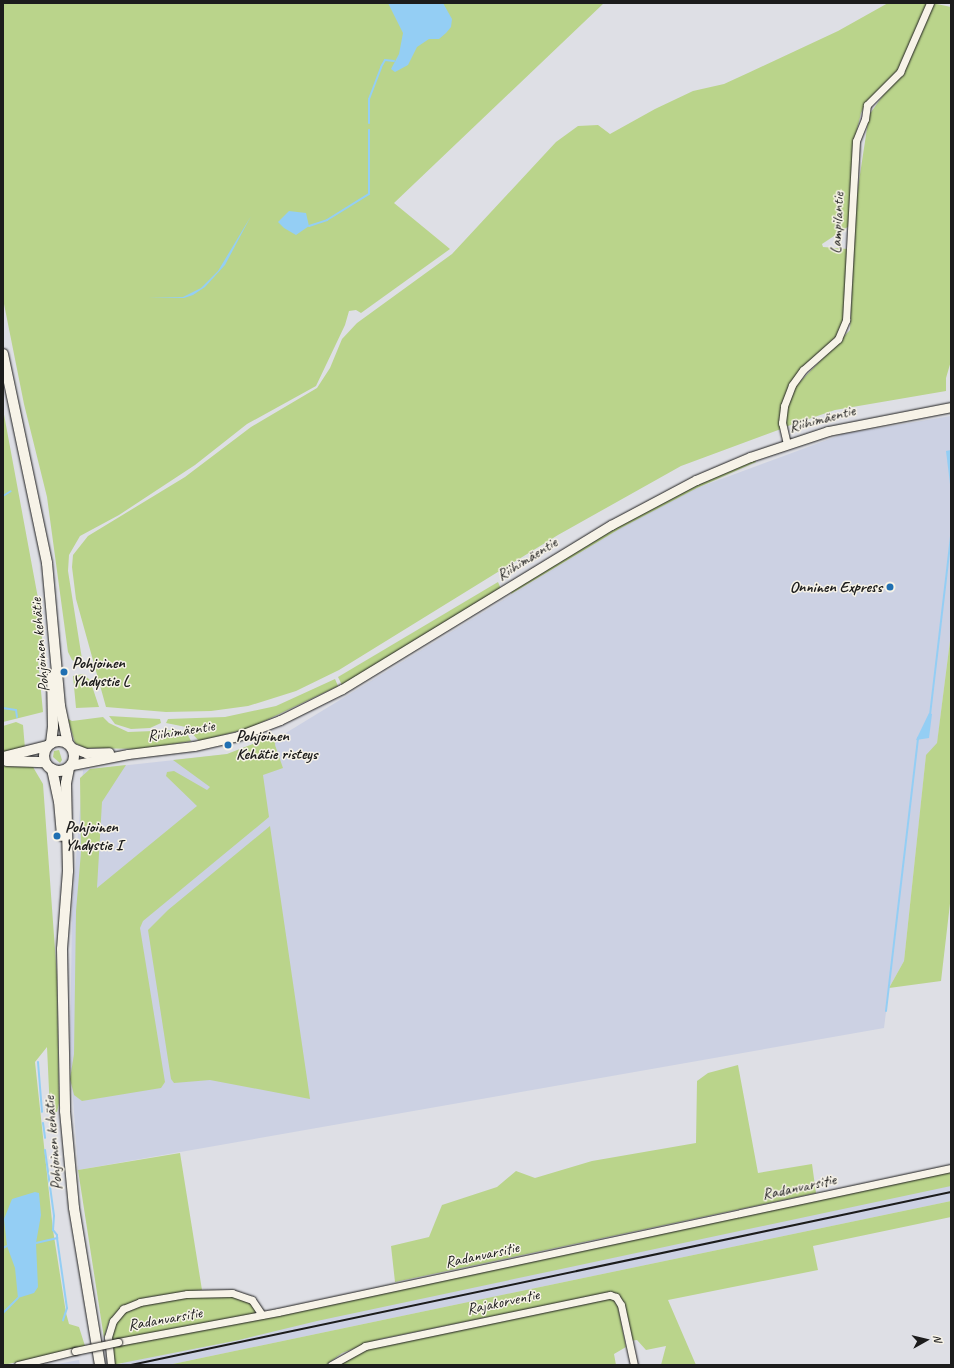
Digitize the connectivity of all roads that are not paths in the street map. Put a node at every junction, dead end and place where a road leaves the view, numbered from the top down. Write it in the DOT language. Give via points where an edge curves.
graph roads {
  1 [pos="930,3"];
  2 [pos="3,354"];
  3 [pos="951,407"];
  4 [pos="787,444"];
  5 [pos="42,543"];
  6 [pos="49,745"];
  7 [pos="70,746"];
  8 [pos="128,754"];
  9 [pos="3,757"];
  10 [pos="3,761"];
  11 [pos="48,765"];
  12 [pos="70,766"];
  13 [pos="64,915"];
  14 [pos="951,1168"];
  15 [pos="262,1315"];
  16 [pos="18,1365"];
  17 [pos="100,1365"];
  18 [pos="111,1365"];
  19 [pos="331,1365"];
  20 [pos="634,1365"];
  1 -- 4 [label="street, Lampilantie" via="900,72 867,105 865,119 856,141 846,320 838,339 804,370 792,385 784,406 782,423"];
  2 -- 5 [label="main road, Pohjoinen kehätie"];
  3 -- 4 [label="street, Riihimäentie" via="862,423"];
  4 -- 8 [label="street, Riihimäentie" via="728,466 664,496 611,525 342,689 287,717 217,741 164,751"];
  5 -- 6 [label="main road, Pohjoinen kehätie" via="50,639 53,727"];
  5 -- 7 [label="main road, Pohjoinen kehätie" via="53,609 60,706"];
  6 -- 7 [label="main road" via="61,741"];
  6 -- 9 [label="main road"];
  6 -- 11 [label="main road" via="44,754"];
  7 -- 8 [label="street, Riihimäentie" via="86,752"];
  7 -- 12 [label="main road" via="74,757"];
  8 -- 12 [label="street, Riihimäentie"];
  10 -- 11 [label="main road"];
  11 -- 12 [label="main road" via="60,771"];
  11 -- 13 [label="main road, Pohjoinen kehätie" via="62,825"];
  12 -- 13 [label="main road, Pohjoinen kehätie" via="66,783 68,871"];
  13 -- 17 [label="main road, Pohjoinen kehätie" via="62,1019 65,1114 74,1208"];
  14 -- 15 [label="street, Radanvarsitie"];
  15 -- 16 [label="street, Radanvarsitie, bridge" via="118,1342"];
  15 -- 18 [label="street" via="252,1300 232,1293 187,1294 140,1302 123,1309 113,1321 108,1337"];
  19 -- 20 [label="street, Rajakorventie" via="365,1346 610,1295 616,1297 621,1305"];
}
